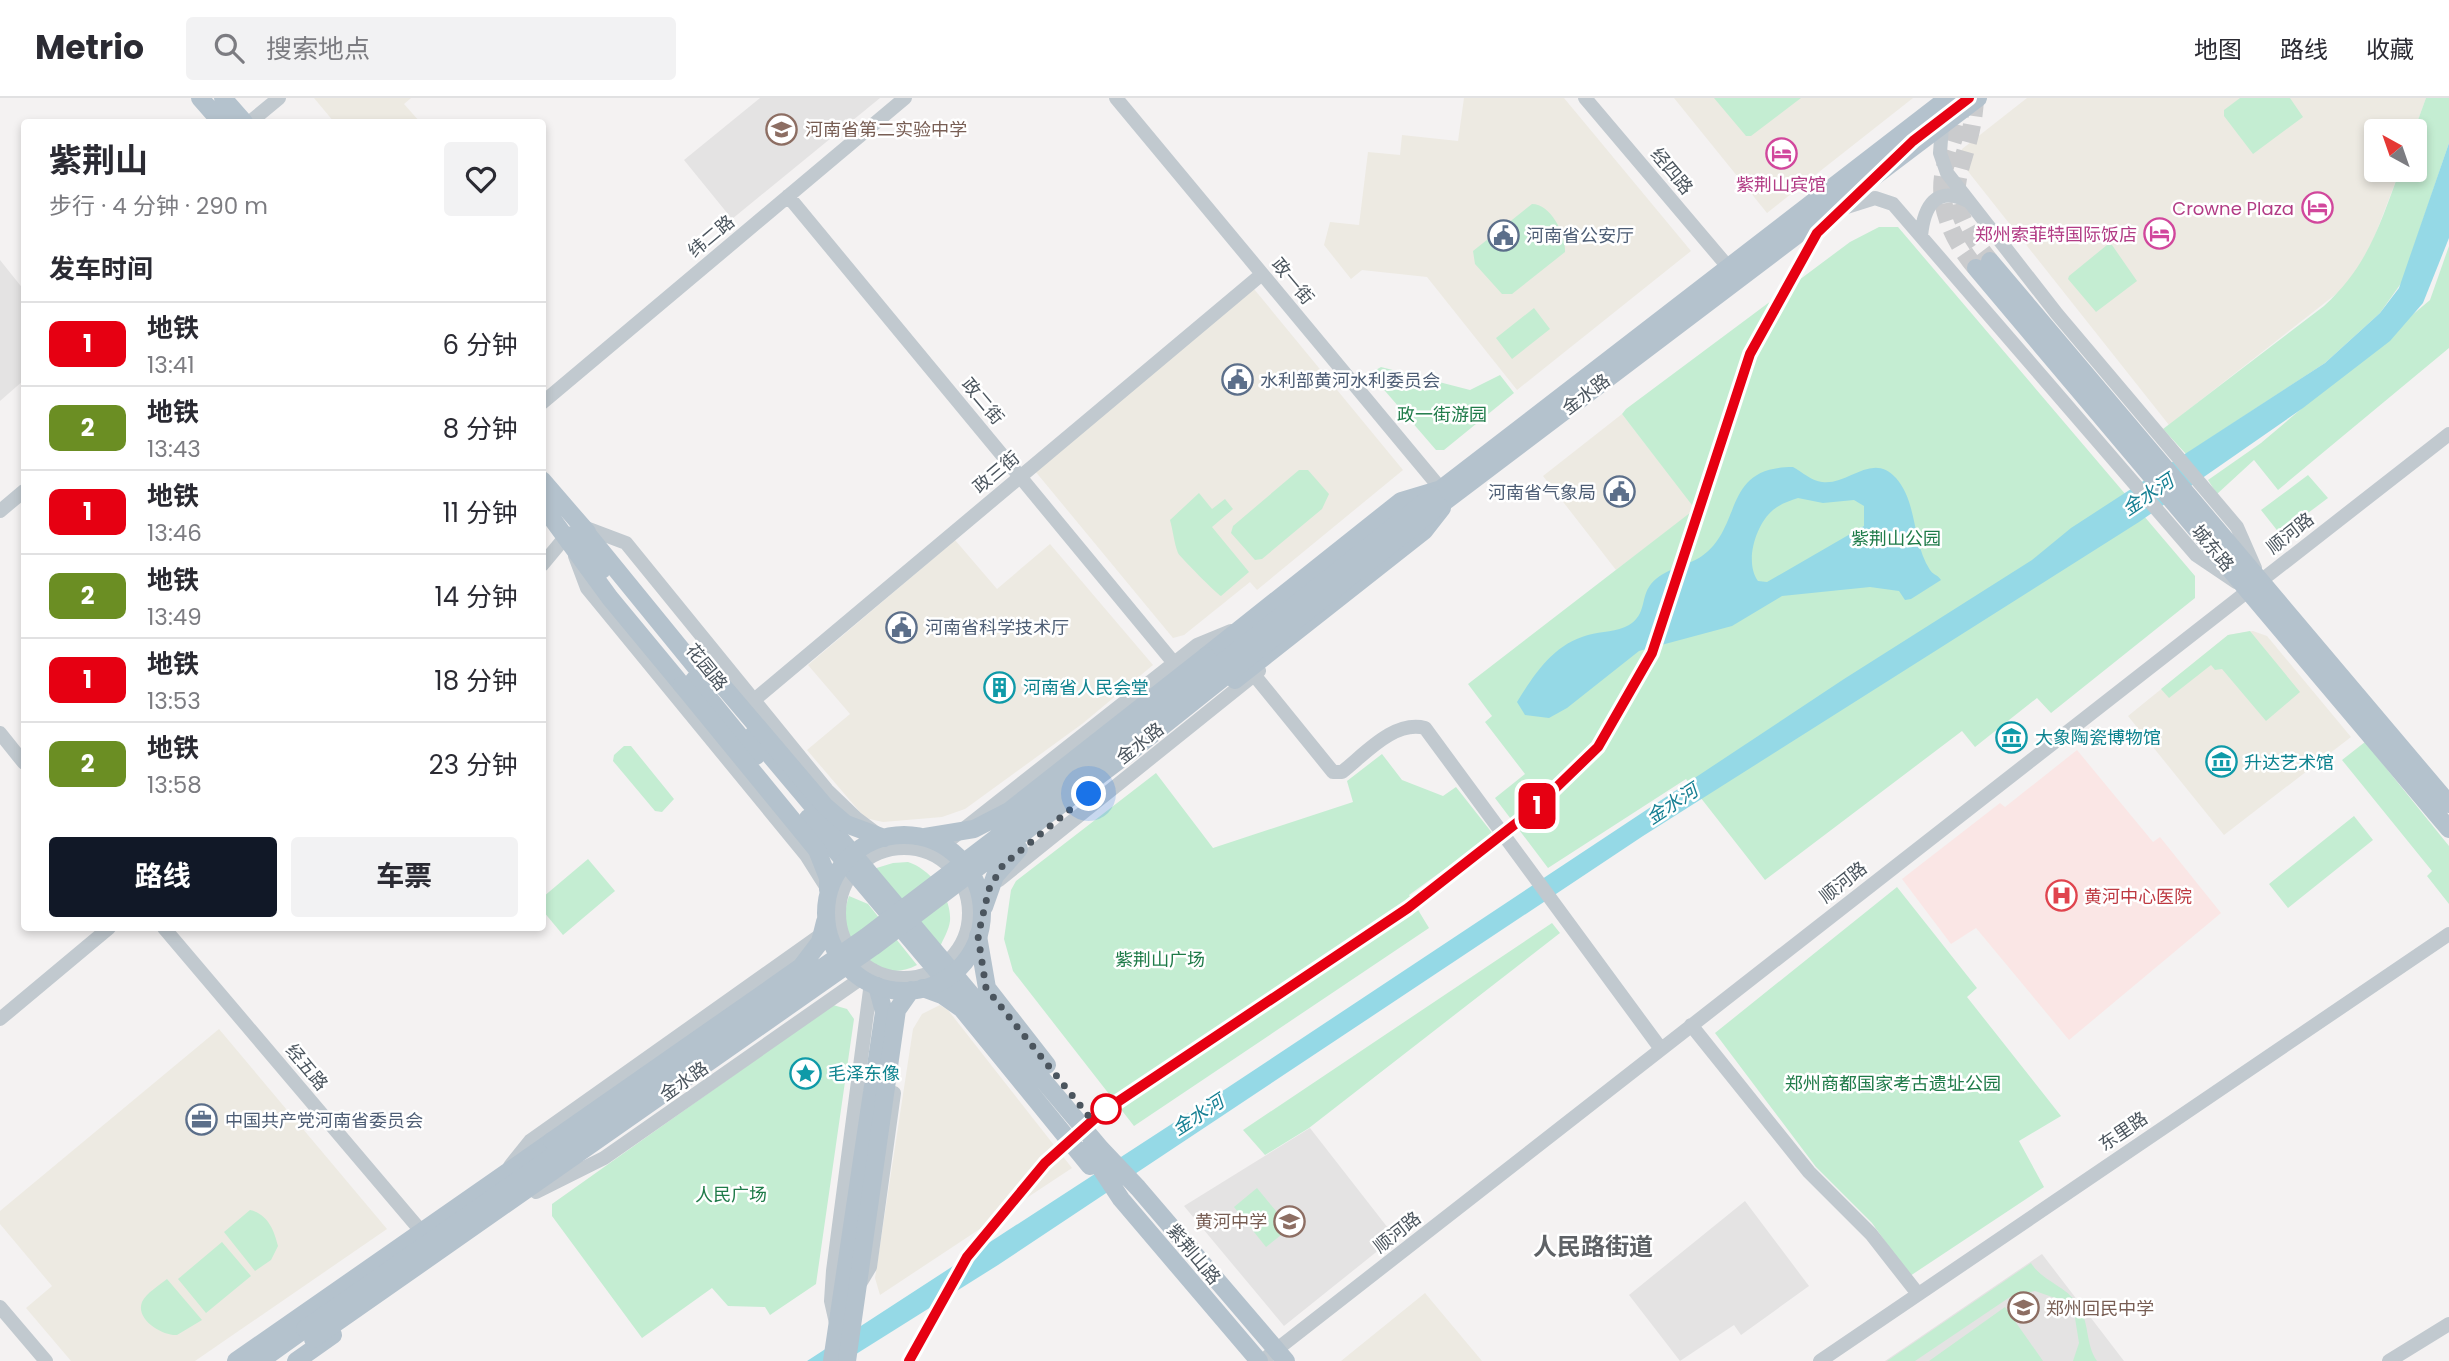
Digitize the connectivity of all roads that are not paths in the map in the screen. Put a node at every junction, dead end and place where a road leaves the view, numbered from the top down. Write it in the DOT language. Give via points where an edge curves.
graph roads {
  1 [pos="200,98"];
  2 [pos="223,98"];
  3 [pos="279,98"];
  4 [pos="905,98"];
  5 [pos="1116,98"];
  6 [pos="1585,98"];
  7 [pos="1948,98"];
  8 [pos="1978,98"];
  9 [pos="218,119"];
  10 [pos="241,119"];
  11 [pos="254,119"];
  12 [pos="1942,126"];
  13 [pos="788,196"];
  14 [pos="1973,204"];
  15 [pos="1826,215"];
  16 [pos="1921,236"];
  17 [pos="1983,264"];
  18 [pos="1729,268"];
  19 [pos="1262,274"];
  20 [pos="546,399"];
  21 [pos="2449,434"];
  22 [pos="2153,465"];
  23 [pos="1020,477"];
  24 [pos="546,486"];
  25 [pos="21,494"];
  26 [pos="1440,498"];
  27 [pos="2186,504"];
  28 [pos="546,508"];
  29 [pos="0,511"];
  30 [pos="574,530"];
  31 [pos="546,561"];
  32 [pos="2257,583"];
  33 [pos="1245,625"];
  34 [pos="1270,652"];
  35 [pos="1174,663"];
  36 [pos="1255,677"];
  37 [pos="754,700"];
  38 [pos="0,733"];
  39 [pos="21,758"];
  40 [pos="2449,804"];
  41 [pos="2449,829"];
  42 [pos="890,843"];
  43 [pos="928,846"];
  44 [pos="857,868"];
  45 [pos="975,909"];
  46 [pos="833,911"];
  47 [pos="105,931"];
  48 [pos="167,931"];
  49 [pos="2449,934"];
  50 [pos="978,936"];
  51 [pos="940,966"];
  52 [pos="872,979"];
  53 [pos="915,985"];
  54 [pos="0,1019"];
  55 [pos="1691,1025"];
  56 [pos="1661,1049"];
  57 [pos="1097,1152"];
  58 [pos="505,1173"];
  59 [pos="536,1192"];
  60 [pos="421,1231"];
  61 [pos="1918,1294"];
  62 [pos="0,1307"];
  63 [pos="2449,1324"];
  64 [pos="309,1334"];
  65 [pos="1281,1355"];
  66 [pos="46,1361"];
  67 [pos="236,1361"];
  68 [pos="260,1361"];
  69 [pos="281,1361"];
  70 [pos="296,1361"];
  71 [pos="832,1361"];
  72 [pos="847,1361"];
  73 [pos="1261,1361"];
  74 [pos="1819,1361"];
  75 [pos="2389,1361"];
  1 -- 9 [label="main road"];
  2 -- 10 [label="main road"];
  3 -- 11 [label="street"];
  4 -- 13 [label="street, 纬二路"];
  5 -- 19 [label="street, 政一街"];
  6 -- 18 [label="street, 经四路"];
  7 -- 18 [label="main road, 金水路"];
  8 -- 12 [label="main road, 金水路"];
  12 -- 14 [label="street" via="1942,162"];
  12 -- 15 [label="main road, 金水路"];
  13 -- 20 [label="street, 纬二路"];
  13 -- 23 [label="street, 政二街"];
  14 -- 16 [label="street" via="1949,194 1939,197 1927,209"];
  14 -- 22 [label="street" via="2057,314"];
  15 -- 16 [label="street" via="1862,200 1884,199"];
  15 -- 26 [label="main road, 金水路"];
  16 -- 22 [label="street"];
  17 -- 22 [label="main road, 城东路"];
  18 -- 26 [label="main road, 金水路"];
  19 -- 23 [label="street, 政三街"];
  19 -- 26 [label="street, 政一街"];
  21 -- 32 [label="street, 顺河路"];
  22 -- 27 [label="main road, 城东路"];
  22 -- 27 [label="street"];
  23 -- 35 [label="street, 政二街"];
  23 -- 37 [label="street, 政三街"];
  24 -- 30 [label="main road, 花园路"];
  25 -- 29 [label="street"];
  26 -- 33 [label="main road" via="1401,501"];
  26 -- 34 [label="main road" via="1424,531"];
  26 -- 64 [label="main road, 金水路, bridge" via="1123,757 895,931"];
  27 -- 32 [label="main road, 城东路"];
  27 -- 32 [label="street" via="2237,527"];
  28 -- 30 [label="main road, 花园路"];
  30 -- 31 [label="street"];
  30 -- 37 [label="street" via="626,543"];
  30 -- 42 [label="main road, 花园路, bridge" via="621,561 825,806 846,824"];
  30 -- 44 [label="main road" via="607,575"];
  30 -- 46 [label="main road, 花园路, bridge" via="610,598 817,850 828,878"];
  30 -- 46 [label="street" via="587,588 806,855"];
  32 -- 40 [label="main road, 城东路"];
  32 -- 41 [label="main road, 城东路"];
  32 -- 55 [label="street, 顺河路"];
  33 -- 35 [label="street" via="1197,645"];
  33 -- 43 [label="main road, bridge" via="1009,811"];
  34 -- 36 [label="street"];
  34 -- 45 [label="main road, bridge" via="1011,855"];
  35 -- 43 [label="street"];
  36 -- 45 [label="street"];
  36 -- 56 [label="street" via="1333,772 1342,772 1400,728 1425,728"];
  37 -- 42 [label="street" via="827,790"];
  38 -- 39 [label="street"];
  42 -- 43 [label="main road, bridge" via="905,835"];
  42 -- 44 [label="street"];
  42 -- 46 [label="main road, bridge" via="864,846 848,859 835,876"];
  43 -- 45 [label="main road, bridge" via="947,848 964,863 979,892"];
  44 -- 46 [label="street"];
  44 -- 51 [label="main road"];
  45 -- 50 [label="main road, bridge"];
  45 -- 51 [label="street" via="962,941"];
  46 -- 52 [label="main road, 花园路, bridge" via="830,940 841,960"];
  46 -- 58 [label="street" via="530,1141"];
  46 -- 58 [label="main road, bridge" via="820,943 801,967"];
  47 -- 54 [label="street"];
  48 -- 60 [label="street, 经五路"];
  49 -- 61 [label="street, 东里路"];
  50 -- 53 [label="main road, bridge" via="953,973"];
  50 -- 57 [label="main road" via="986,988 1046,1065"];
  51 -- 53 [label="street"];
  51 -- 57 [label="main road"];
  52 -- 53 [label="main road, bridge"];
  52 -- 59 [label="street" via="604,1158"];
  52 -- 59 [label="main road" via="845,982 804,1004"];
  52 -- 71 [label="main road" via="884,1012"];
  53 -- 57 [label="main road" via="942,995 961,1009 1022,1084"];
  53 -- 72 [label="main road, bridge" via="897,1010"];
  55 -- 56 [label="street, 顺河路"];
  55 -- 61 [label="street" via="1809,1172 1871,1234"];
  56 -- 65 [label="street, 顺河路"];
  57 -- 65 [label="main road, 紫荆山路" via="1138,1188"];
  57 -- 73 [label="main road, 紫荆山路" via="1121,1199"];
  58 -- 60 [label="main road"];
  59 -- 70 [label="main road"];
  60 -- 67 [label="main road"];
  61 -- 74 [label="street, 东里路"];
  62 -- 66 [label="street"];
  63 -- 75 [label="street"];
  64 -- 68 [label="main road, 金水路"];
  64 -- 69 [label="main road, 金水路"];
  65 -- 73 [label="street, 顺河路"];
}
